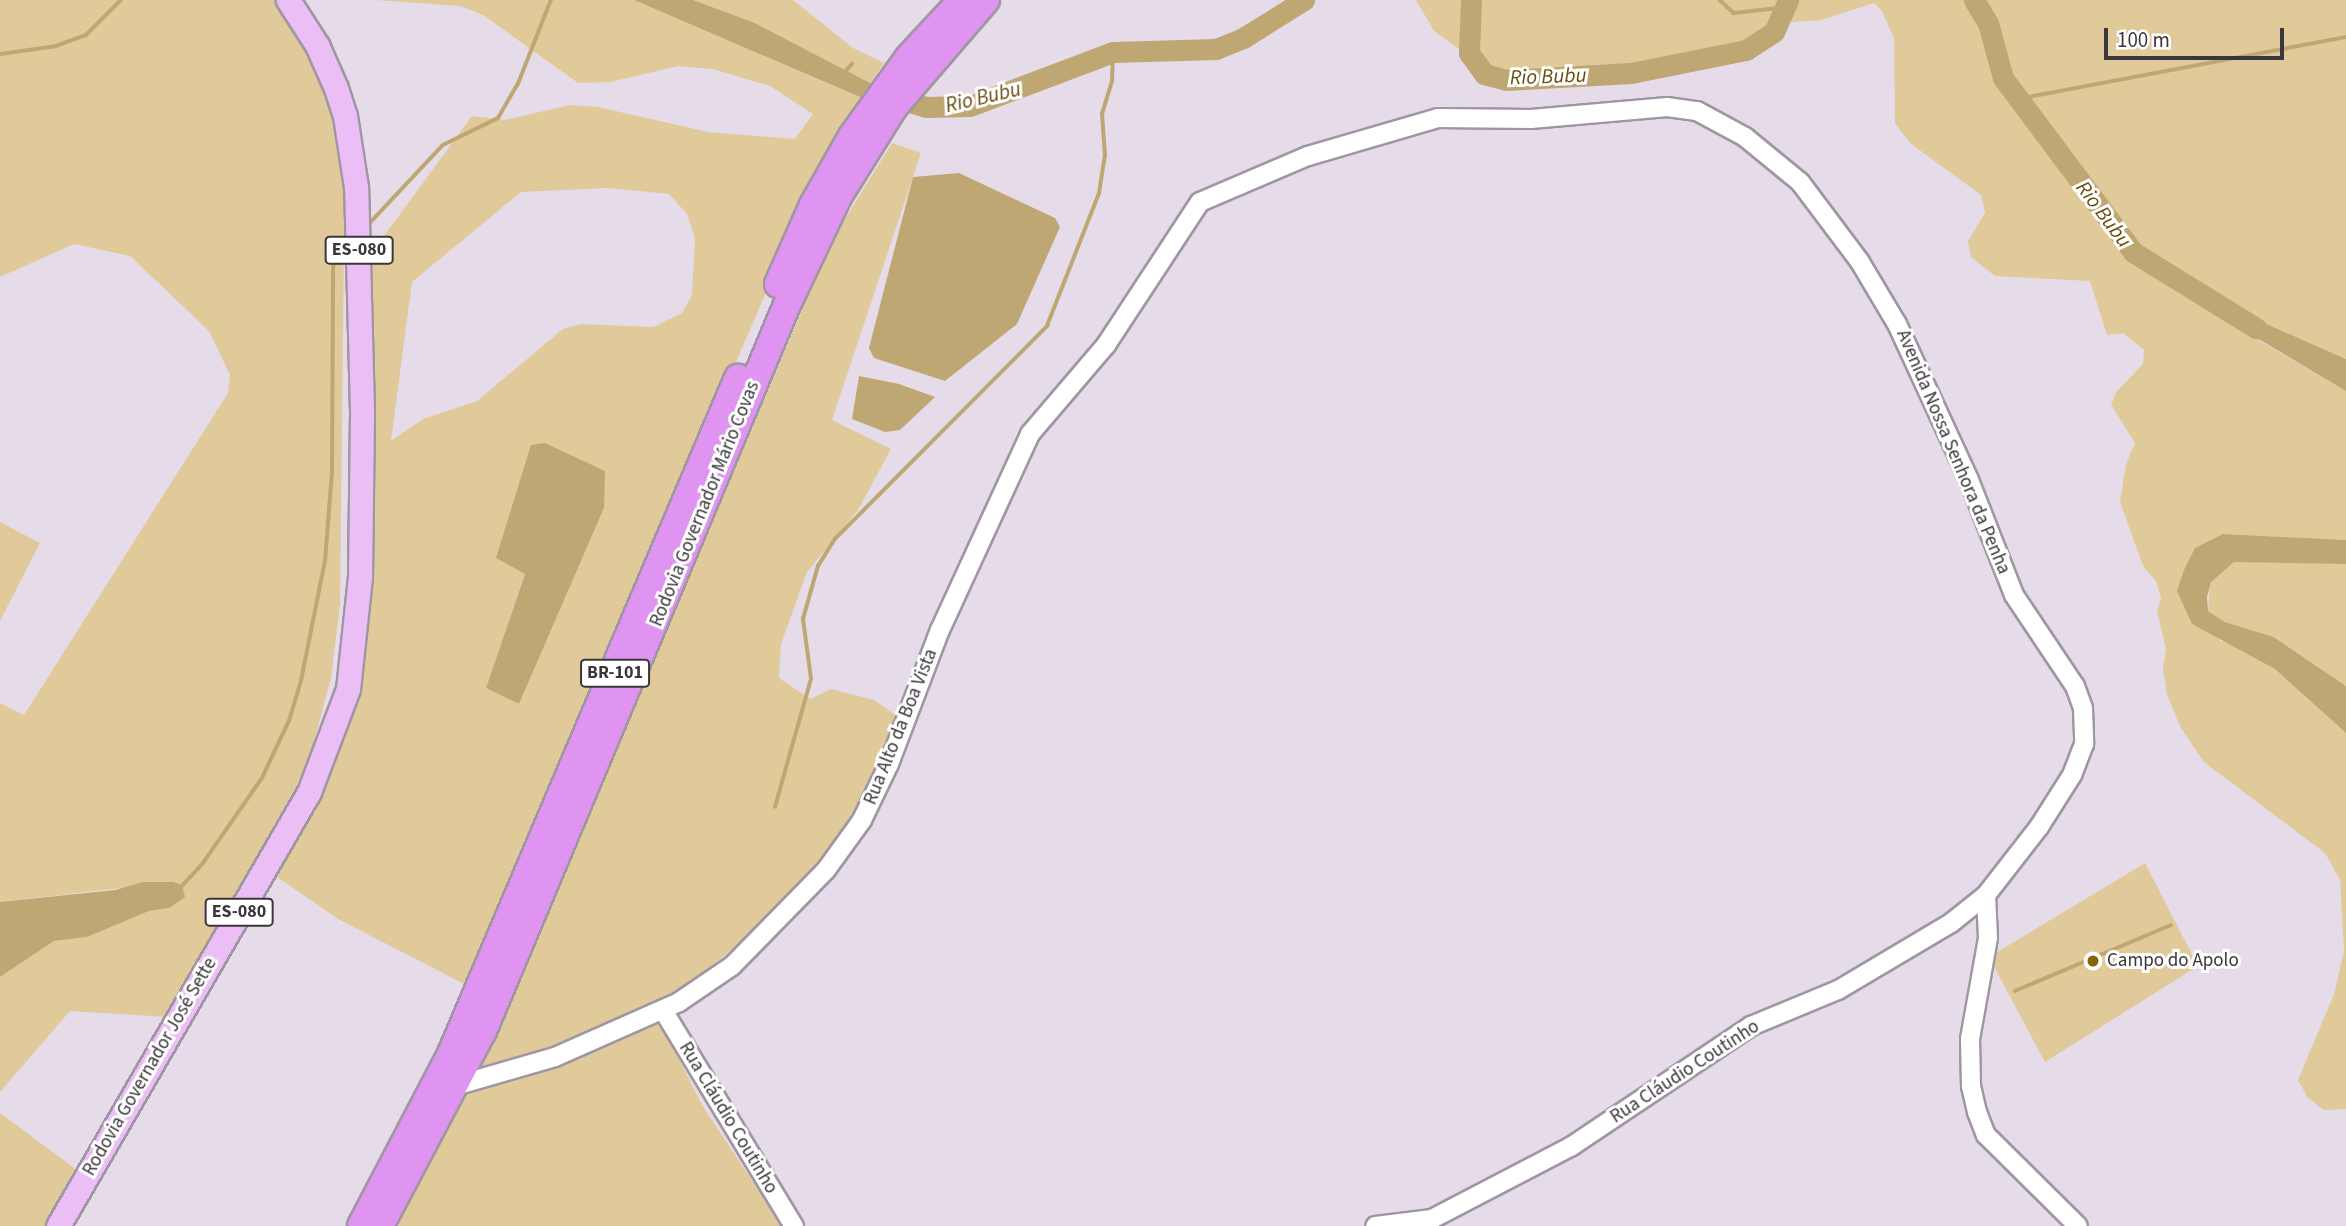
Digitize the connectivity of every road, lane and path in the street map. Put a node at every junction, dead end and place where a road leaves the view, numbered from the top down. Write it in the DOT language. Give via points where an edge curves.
graph roads {
  1 [pos="288,0"];
  2 [pos="962,0"];
  3 [pos="986,0"];
  4 [pos="917,63"];
  5 [pos="860,140"];
  6 [pos="1192,209"];
  7 [pos="1986,895"];
  8 [pos="663,1010"];
  9 [pos="458,1085"];
  10 [pos="58,1226"];
  11 [pos="361,1226"];
  12 [pos="380,1226"];
  13 [pos="794,1226"];
  14 [pos="1375,1226"];
  15 [pos="2078,1226"];
  1 -- 10 [label="main road, Rodovia Governador José Sette / ES-080" via="317,45 336,88 356,187 360,514 355,650 332,741 309,792"];
  2 -- 4 [label="highway, Rodovia Governador Mário Covas / BR-101"];
  3 -- 4 [label="highway, Rodovia Governador Mário Covas / BR-101"];
  4 -- 5 [label="highway, Rodovia Governador Mário Covas / BR-101"];
  5 -- 9 [label="highway, Rodovia Governador Mário Covas / BR-101"];
  5 -- 11 [label="highway, Rodovia Governador Mário Covas / BR-101" via="813,205 450,1056"];
  6 -- 7 [label="street, Avenida Nossa Senhora da Penha" via="1210,195 1308,156 1457,117 1531,119 1682,108 1721,122 1787,170 1832,223 1898,324 1969,480 2014,595 2075,686 2083,708 2084,744 2072,775"];
  6 -- 8 [label="street, Rua Alto da Boa Vista" via="1106,345 1030,434 946,617 889,764 862,820 826,870 732,966"];
  7 -- 14 [label="street, Rua Cláudio Coutinho" via="1895,960 1838,990 1751,1026 1572,1146 1432,1219"];
  7 -- 15 [label="street" via="1988,938 1970,1039 1977,1112 1986,1135"];
  8 -- 9 [label="street, Rua Alto da Boa Vista" via="555,1057"];
  8 -- 13 [label="street, Rua Cláudio Coutinho"];
  9 -- 12 [label="highway, Rodovia Governador Mário Covas / BR-101"];
}
